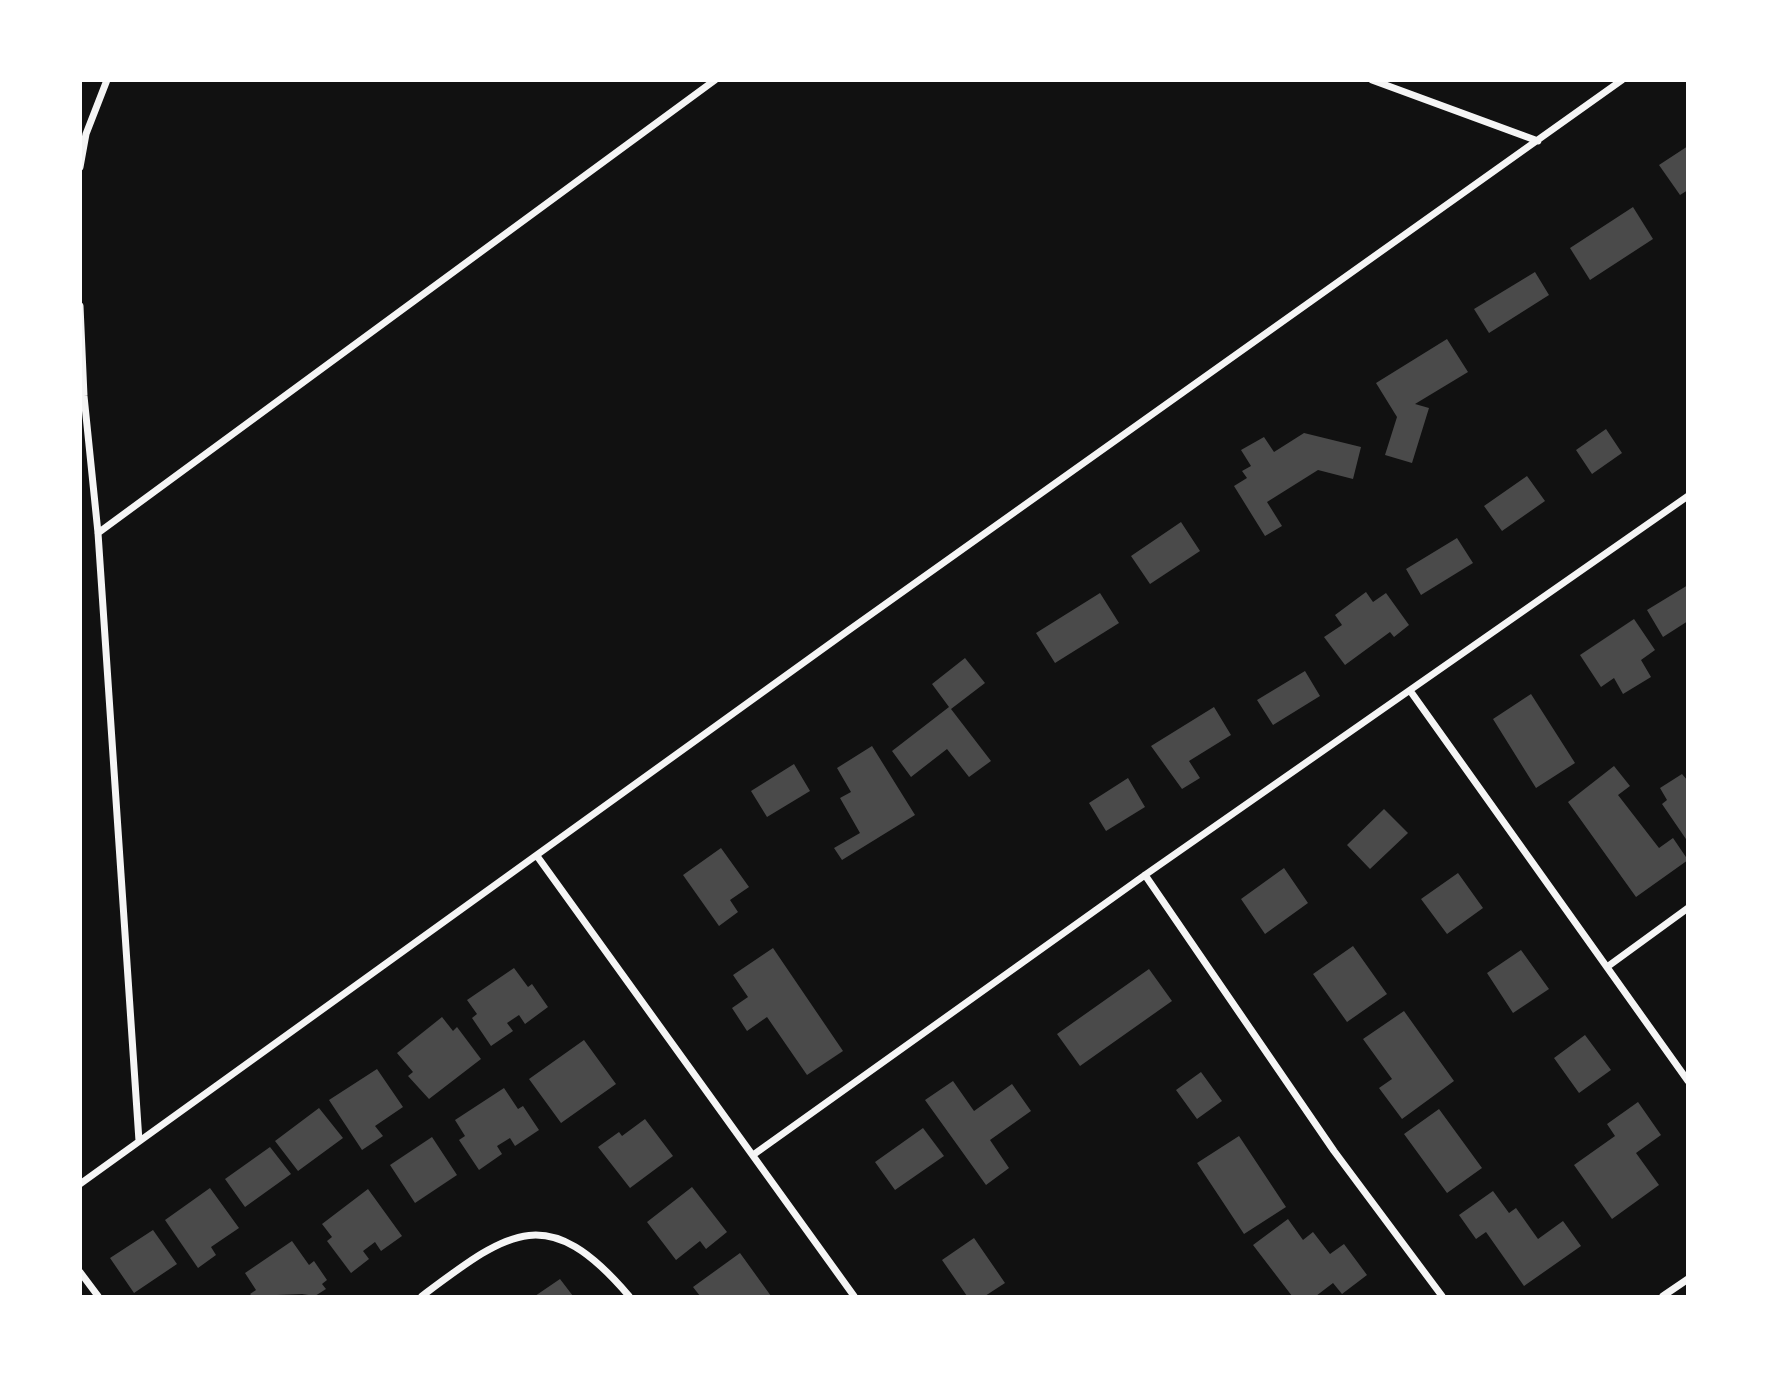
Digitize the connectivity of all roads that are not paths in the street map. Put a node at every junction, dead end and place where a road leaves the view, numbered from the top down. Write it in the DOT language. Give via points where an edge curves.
graph roads {
  1 [pos="107,80"];
  2 [pos="715,80"];
  3 [pos="1372,80"];
  4 [pos="1622,80"];
  5 [pos="1538,141"];
  6 [pos="80,167"];
  7 [pos="80,306"];
  8 [pos="1688,496"];
  9 [pos="98,533"];
  10 [pos="1411,692"];
  11 [pos="537,856"];
  12 [pos="1144,875"];
  13 [pos="1688,908"];
  14 [pos="1607,967"];
  15 [pos="1688,1081"];
  16 [pos="139,1141"];
  17 [pos="753,1155"];
  18 [pos="80,1184"];
  19 [pos="80,1272"];
  20 [pos="1688,1279"];
  21 [pos="97,1297"];
  22 [pos="422,1297"];
  23 [pos="629,1297"];
  24 [pos="854,1297"];
  25 [pos="1442,1297"];
  26 [pos="1663,1297"];
  1 -- 6 [label="street" via="86,134"];
  2 -- 9 [label="street"];
  3 -- 5 [label="street"];
  4 -- 5 [label="street"];
  5 -- 11 [label="street"];
  7 -- 9 [label="street"];
  8 -- 10 [label="street"];
  9 -- 16 [label="street"];
  10 -- 12 [label="street"];
  10 -- 14 [label="street"];
  11 -- 16 [label="street"];
  11 -- 17 [label="street"];
  12 -- 17 [label="street"];
  12 -- 25 [label="street" via="1334,1151"];
  13 -- 14 [label="street"];
  14 -- 15 [label="street"];
  16 -- 18 [label="street"];
  17 -- 24 [label="street"];
  19 -- 21 [label="street"];
  20 -- 26 [label="street"];
  22 -- 23 [label="street" via="497,1243 533,1233 558,1237 581,1251 606,1270"];
}
